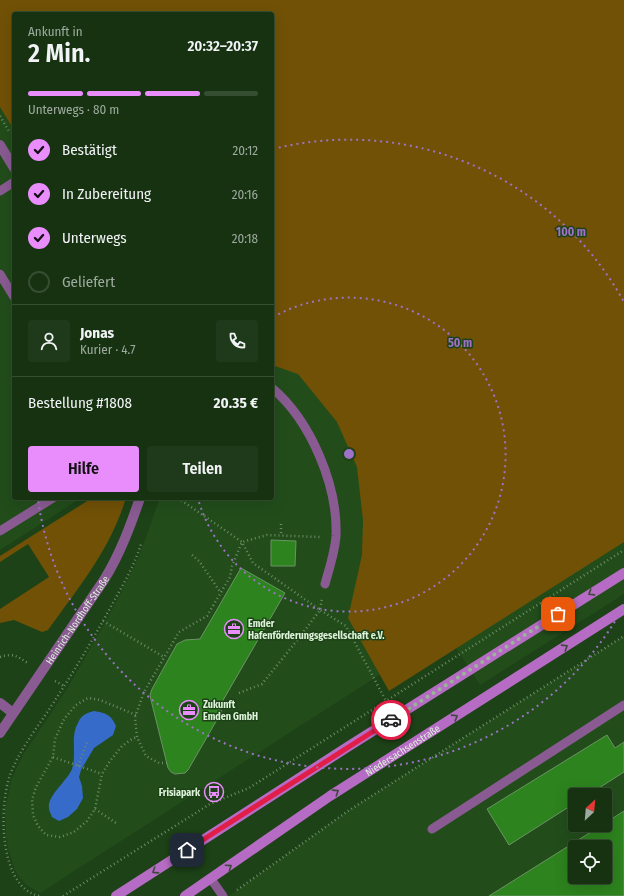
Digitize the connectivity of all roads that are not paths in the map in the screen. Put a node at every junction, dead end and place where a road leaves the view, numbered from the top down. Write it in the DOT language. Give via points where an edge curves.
graph roads {
  1 [pos="0,145"];
  2 [pos="12,165"];
  3 [pos="12,183"];
  4 [pos="0,191"];
  5 [pos="0,274"];
  6 [pos="12,294"];
  7 [pos="274,390"];
  8 [pos="49,500"];
  9 [pos="139,500"];
  10 [pos="0,531"];
  11 [pos="624,573"];
  12 [pos="326,584"];
  13 [pos="624,609"];
  14 [pos="0,703"];
  15 [pos="624,705"];
  16 [pos="13,713"];
  17 [pos="2,727"];
  18 [pos="432,829"];
  19 [pos="211,879"];
  20 [pos="116,896"];
  21 [pos="185,896"];
  22 [pos="223,896"];
  1 -- 2 [label="street"];
  3 -- 4 [label="lane"];
  5 -- 6 [label="lane"];
  7 -- 12 [label="lane" via="294,411 325,468 334,508 336,537"];
  8 -- 10 [label="lane"];
  9 -- 16 [label="street, Heinrich-Nordhoff-Straße" via="114,563"];
  11 -- 20 [label="main road, one-way"];
  19 -- 13 [label="main road, Niedersachsenstraße, one-way" via="330,796"];
  14 -- 16 [label="street"];
  15 -- 18 [label="lane"];
  16 -- 17 [label="street, Heinrich-Nordhoff-Straße"];
  19 -- 21 [label="main road, Niedersachsenstraße"];
  19 -- 22 [label="lane"];
}
